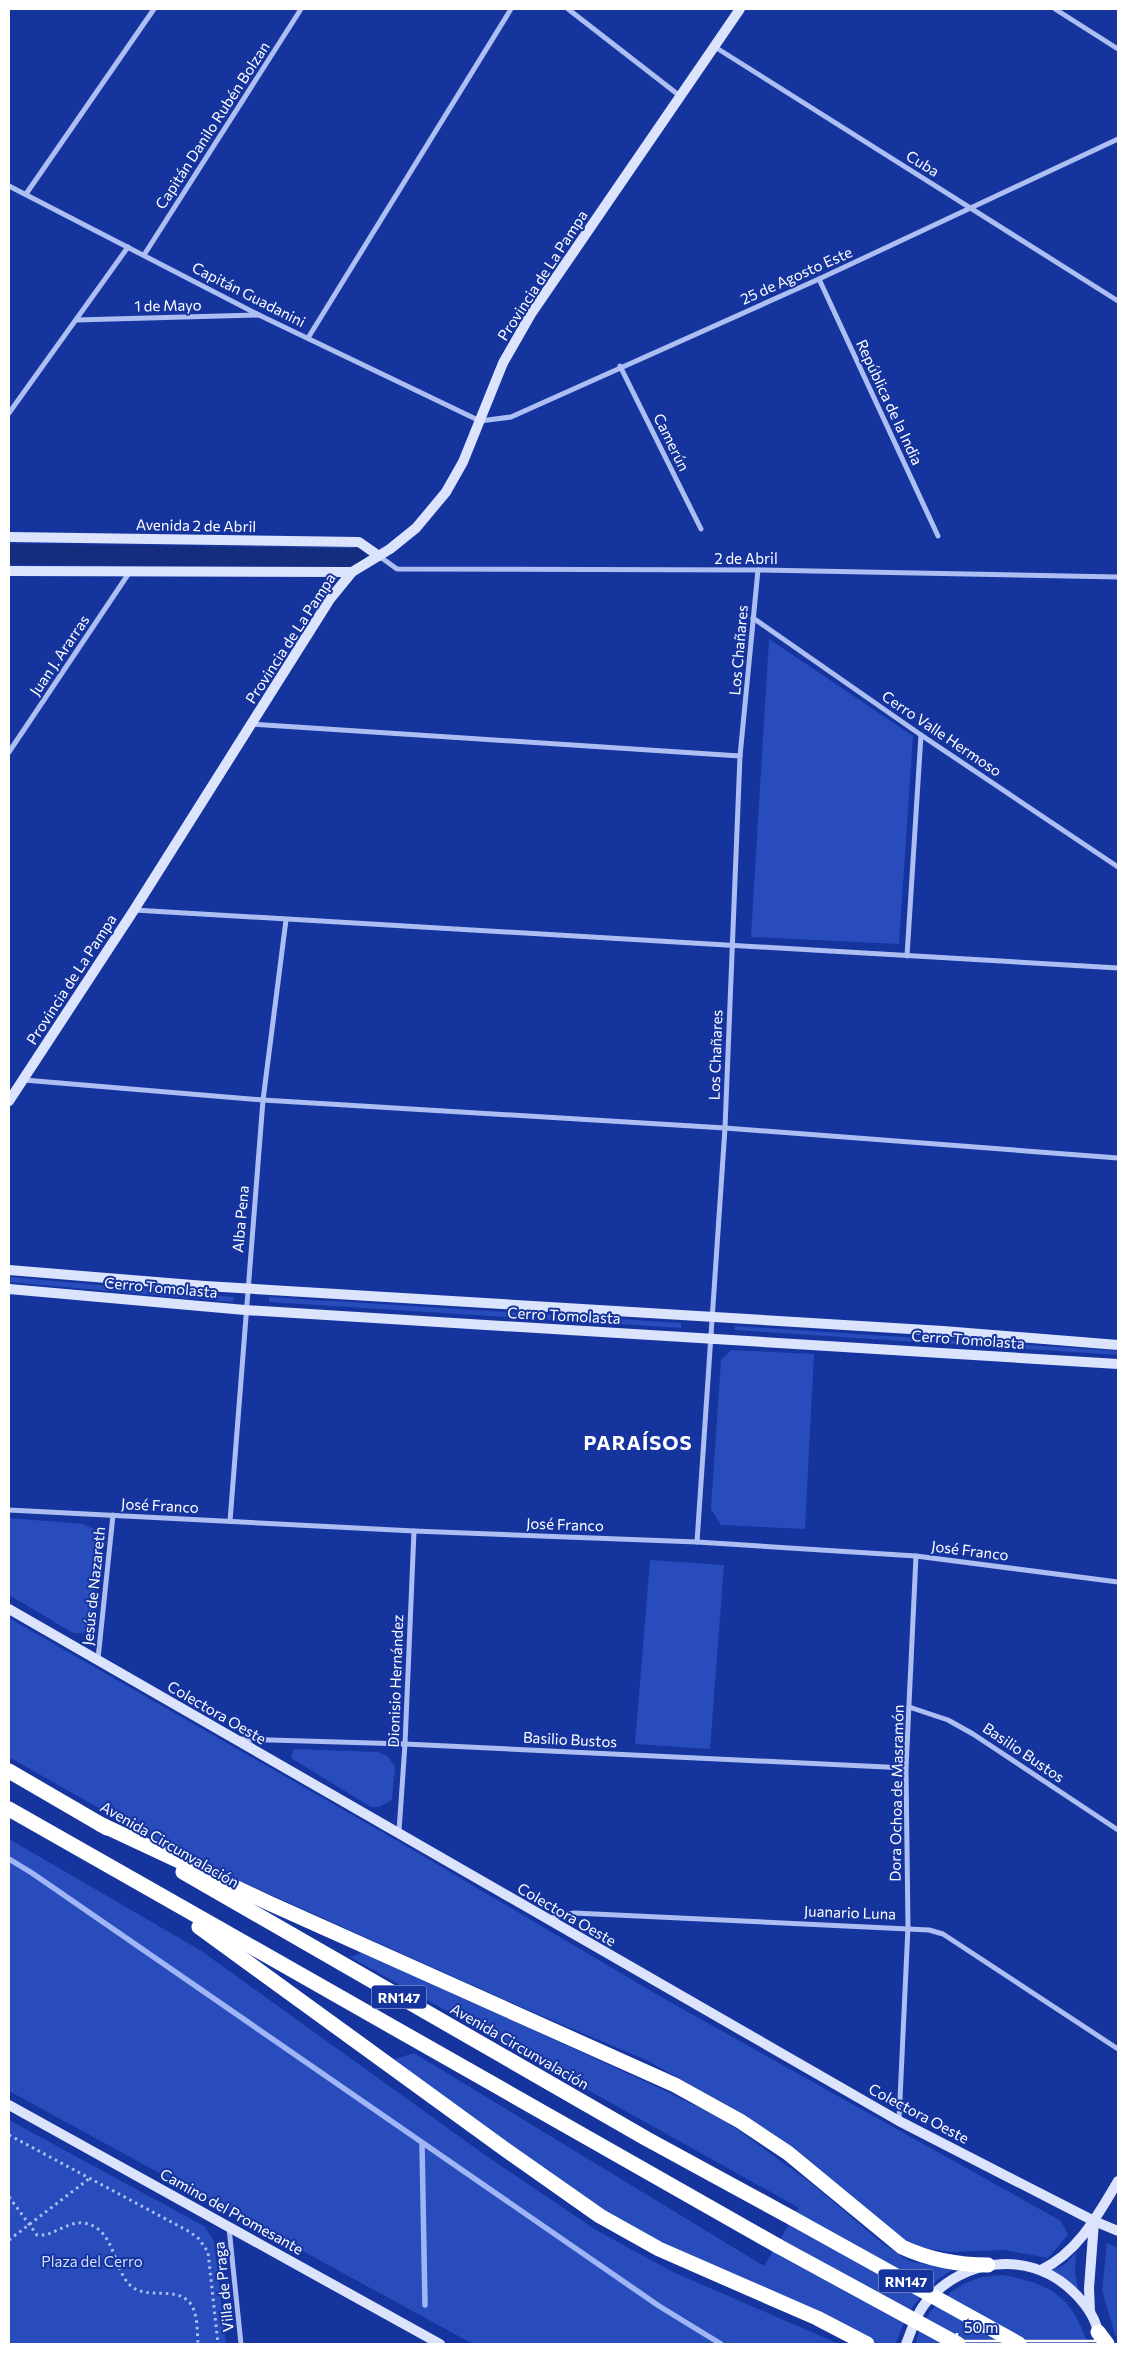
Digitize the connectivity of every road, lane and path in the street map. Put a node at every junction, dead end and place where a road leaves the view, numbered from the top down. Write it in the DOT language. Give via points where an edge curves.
graph roads {
  1 [pos="154,9"];
  2 [pos="301,9"];
  3 [pos="511,9"];
  4 [pos="568,9"];
  5 [pos="740,9"];
  6 [pos="1055,9"];
  7 [pos="714,46"];
  8 [pos="1118,49"];
  9 [pos="680,96"];
  10 [pos="1118,139"];
  11 [pos="9,186"];
  12 [pos="26,194"];
  13 [pos="972,208"];
  14 [pos="128,247"];
  15 [pos="144,255"];
  16 [pos="819,279"];
  17 [pos="1118,300"];
  18 [pos="259,315"];
  19 [pos="76,320"];
  20 [pos="308,338"];
  21 [pos="620,366"];
  22 [pos="9,413"];
  23 [pos="480,421"];
  24 [pos="700,529"];
  25 [pos="938,536"];
  26 [pos="9,537"];
  27 [pos="379,556"];
  28 [pos="758,570"];
  29 [pos="9,572"];
  30 [pos="352,572"];
  31 [pos="129,573"];
  32 [pos="1118,577"];
  33 [pos="753,618"];
  34 [pos="251,724"];
  35 [pos="921,735"];
  36 [pos="9,752"];
  37 [pos="740,756"];
  38 [pos="1118,868"];
  39 [pos="134,910"];
  40 [pos="286,920"];
  41 [pos="731,947"];
  42 [pos="907,956"];
  43 [pos="1118,968"];
  44 [pos="22,1080"];
  45 [pos="263,1100"];
  46 [pos="9,1101"];
  47 [pos="725,1128"];
  48 [pos="1118,1158"];
  49 [pos="9,1270"];
  50 [pos="9,1289"];
  51 [pos="246,1289"];
  52 [pos="245,1310"];
  53 [pos="711,1317"];
  54 [pos="710,1338"];
  55 [pos="1118,1345"];
  56 [pos="1118,1364"];
  57 [pos="9,1510"];
  58 [pos="113,1515"];
  59 [pos="230,1521"];
  60 [pos="414,1531"];
  61 [pos="697,1542"];
  62 [pos="916,1556"];
  63 [pos="1118,1582"];
  64 [pos="9,1609"];
  65 [pos="98,1659"];
  66 [pos="909,1707"];
  67 [pos="232,1739"];
  68 [pos="405,1744"];
  69 [pos="906,1768"];
  70 [pos="9,1770"];
  71 [pos="9,1809"];
  72 [pos="100,1824"];
  73 [pos="1118,1830"];
  74 [pos="399,1832"];
  75 [pos="144,1886"];
  76 [pos="546,1919"];
  77 [pos="908,1927"];
  78 [pos="1118,2049"];
  79 [pos="9,2105"];
  80 [pos="899,2121"];
  81 [pos="9,2135"];
  82 [pos="90,2178"];
  83 [pos="1118,2181"];
  84 [pos="9,2197"];
  85 [pos="1094,2221"];
  86 [pos="29,2224"];
  87 [pos="229,2226"];
  88 [pos="1118,2231"];
  89 [pos="9,2240"];
  90 [pos="988,2265"];
  91 [pos="1041,2270"];
  92 [pos="1090,2312"];
  93 [pos="1102,2340"];
  94 [pos="436,2343"];
  95 [pos="198,2344"];
  96 [pos="218,2344"];
  97 [pos="241,2344"];
  98 [pos="867,2344"];
  99 [pos="906,2344"];
  100 [pos="958,2344"];
  101 [pos="1019,2344"];
  1 -- 12 [label="street"];
  2 -- 15 [label="street, Capitán Danilo Rubén Bolzan"];
  3 -- 20 [label="street"];
  4 -- 9 [label="street"];
  5 -- 7 [label="street, Provincia de La Pampa"];
  6 -- 8 [label="street"];
  7 -- 9 [label="street, Provincia de La Pampa"];
  7 -- 13 [label="street, Cuba"];
  9 -- 23 [label="street, Provincia de La Pampa" via="531,314 503,364"];
  10 -- 13 [label="street, 25 de Agosto Este"];
  11 -- 12 [label="street, Capitán Guadanini"];
  12 -- 14 [label="street, Capitán Guadanini"];
  13 -- 16 [label="street, 25 de Agosto Este"];
  13 -- 17 [label="street, Cuba"];
  14 -- 15 [label="street, Capitán Guadanini"];
  14 -- 19 [label="street"];
  15 -- 18 [label="street, Capitán Guadanini"];
  16 -- 21 [label="street, 25 de Agosto Este"];
  16 -- 25 [label="street, República de la India"];
  18 -- 19 [label="street, 1 de Mayo"];
  18 -- 20 [label="street, Capitán Guadanini"];
  19 -- 22 [label="street"];
  20 -- 23 [label="street, Capitán Guadanini"];
  21 -- 23 [label="street, 25 de Agosto Este" via="511,416"];
  21 -- 24 [label="street, Camerún"];
  23 -- 27 [label="street, Provincia de La Pampa" via="446,492 416,528"];
  26 -- 27 [label="street, Avenida 2 de Abril" via="359,542"];
  27 -- 28 [label="street, 2 de Abril" via="398,569"];
  27 -- 30 [label="street, Provincia de La Pampa"];
  28 -- 32 [label="street, 2 de Abril"];
  28 -- 33 [label="street, Los Chañares"];
  29 -- 31 [label="street"];
  30 -- 31 [label="street"];
  30 -- 34 [label="street, Provincia de La Pampa" via="330,598"];
  31 -- 36 [label="street, Juan J. Ararras"];
  33 -- 35 [label="street, Cerro Valle Hermoso"];
  33 -- 37 [label="street, Los Chañares"];
  34 -- 37 [label="street"];
  34 -- 39 [label="street, Provincia de La Pampa"];
  35 -- 38 [label="street, Cerro Valle Hermoso"];
  35 -- 42 [label="street"];
  37 -- 41 [label="street, Los Chañares"];
  39 -- 40 [label="street"];
  39 -- 44 [label="street, Provincia de La Pampa"];
  40 -- 41 [label="street"];
  40 -- 45 [label="street, Alba Pena"];
  41 -- 42 [label="street"];
  41 -- 47 [label="street, Los Chañares"];
  42 -- 43 [label="street"];
  44 -- 45 [label="street"];
  44 -- 46 [label="street, Provincia de La Pampa"];
  45 -- 47 [label="street"];
  45 -- 51 [label="street, Alba Pena"];
  47 -- 48 [label="street"];
  47 -- 53 [label="street, Los Chañares"];
  49 -- 51 [label="street, Cerro Tomolasta"];
  50 -- 52 [label="street, Cerro Tomolasta"];
  51 -- 52 [label="street, Alba Pena"];
  51 -- 53 [label="street, Cerro Tomolasta"];
  52 -- 54 [label="street, Cerro Tomolasta"];
  52 -- 59 [label="street, Alba Pena"];
  53 -- 54 [label="street, Los Chañares"];
  53 -- 55 [label="street, Cerro Tomolasta"];
  54 -- 56 [label="street, Cerro Tomolasta"];
  54 -- 61 [label="street, Los Chañares"];
  57 -- 58 [label="street, José Franco"];
  58 -- 59 [label="street, José Franco"];
  58 -- 65 [label="street, Jesús de Nazareth"];
  59 -- 60 [label="street, José Franco"];
  60 -- 61 [label="street, José Franco"];
  60 -- 68 [label="street, Dionisio Hernández"];
  61 -- 62 [label="street, José Franco"];
  62 -- 63 [label="street, José Franco"];
  62 -- 66 [label="street, Dora Ochoa de Masramón"];
  64 -- 65 [label="street, Colectora Oeste"];
  65 -- 67 [label="street, Colectora Oeste"];
  66 -- 69 [label="street, Dora Ochoa de Masramón"];
  66 -- 73 [label="street, Basilio Bustos" via="948,1720 973,1734"];
  67 -- 68 [label="street, Basilio Bustos"];
  67 -- 74 [label="street, Colectora Oeste"];
  68 -- 69 [label="street, Basilio Bustos"];
  68 -- 74 [label="street, Dionisio Hernández"];
  69 -- 77 [label="street, Dora Ochoa de Masramón"];
  70 -- 72 [label="highway, Avenida Circunvalación / RN147"];
  71 -- 75 [label="highway, RN147"];
  72 -- 90 [label="highway" via="675,2085 740,2121 788,2153 902,2247 924,2257"];
  72 -- 101 [label="highway, Avenida Circunvalación / RN147, bridge" via="332,1960"];
  74 -- 76 [label="street, Colectora Oeste"];
  75 -- 98 [label="highway" via="600,2216 659,2249 817,2318"];
  75 -- 100 [label="highway, RN147, bridge" via="778,2246"];
  76 -- 77 [label="street, Juanario Luna" via="574,1913"];
  76 -- 80 [label="street, Colectora Oeste"];
  77 -- 78 [label="street, Juanario Luna" via="943,1934"];
  77 -- 80 [label="street, Dora Ochoa de Masramón"];
  79 -- 87 [label="street, Camino del Promesante"];
  80 -- 85 [label="street, Colectora Oeste"];
  81 -- 82 [label="path"];
  82 -- 86 [label="path"];
  82 -- 96 [label="path" via="190,2232 205,2246"];
  83 -- 85 [label="street"];
  84 -- 86 [label="path"];
  85 -- 88 [label="street, Colectora Oeste"];
  85 -- 91 [label="street" via="1069,2252"];
  85 -- 92 [label="street"];
  86 -- 89 [label="path"];
  86 -- 95 [label="path" via="36,2235 45,2236 68,2225 84,2223 96,2229 114,2250 128,2284 136,2291 181,2296 190,2304 195,2316"];
  87 -- 94 [label="street, Camino del Promesante"];
  87 -- 97 [label="street, Villa de Praga"];
  90 -- 91 [label="street" via="1015,2264"];
  90 -- 99 [label="street" via="965,2272 932,2295 914,2322"];
  91 -- 92 [label="street" via="1066,2285"];
  92 -- 93 [label="street"];
}
